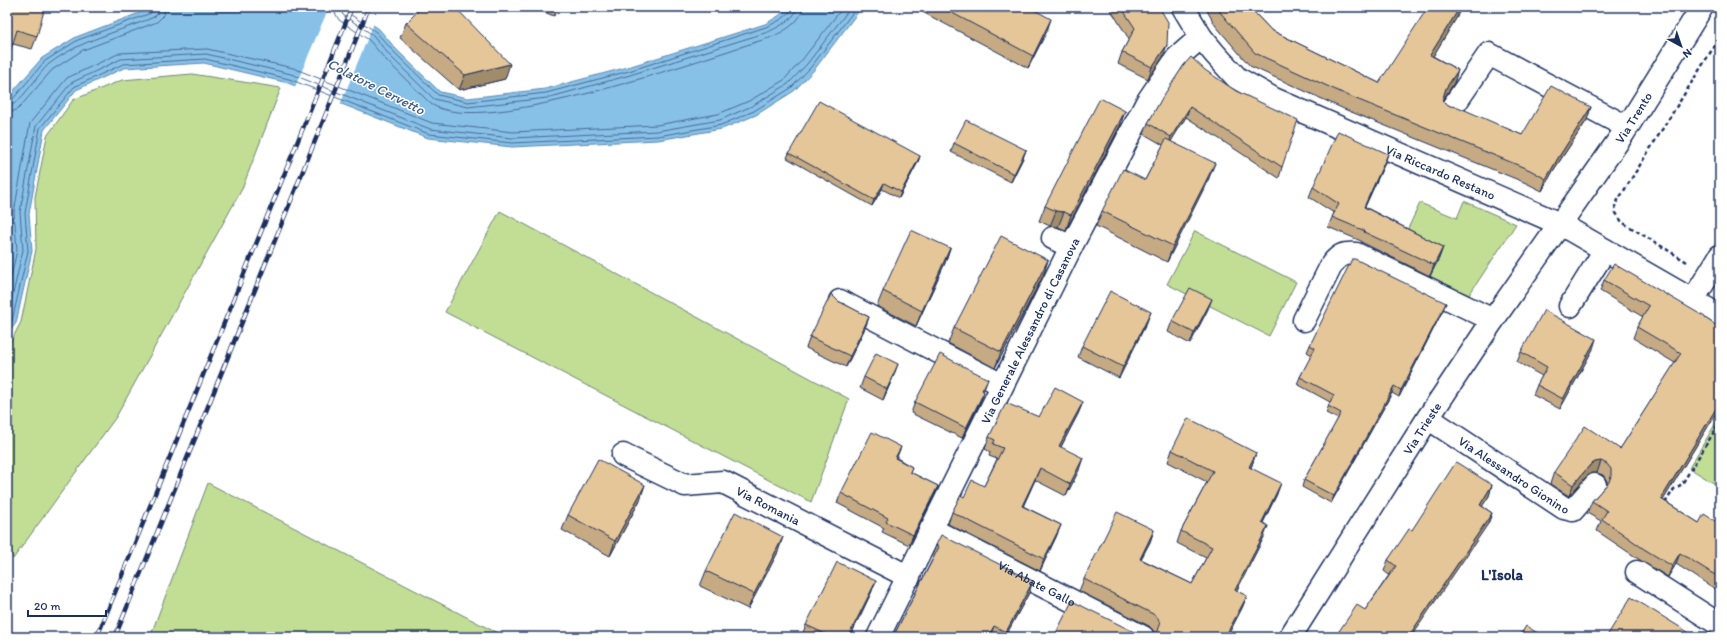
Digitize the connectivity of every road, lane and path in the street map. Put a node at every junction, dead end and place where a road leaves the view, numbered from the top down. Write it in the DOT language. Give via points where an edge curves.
graph roads {
  1 [pos="1183,7"];
  2 [pos="1702,7"];
  3 [pos="1201,37"];
  4 [pos="1720,37"];
  5 [pos="1452,108"];
  6 [pos="1627,127"];
  7 [pos="1560,224"];
  8 [pos="1605,250"];
  9 [pos="1720,256"];
  10 [pos="1708,275"];
  11 [pos="1693,300"];
  12 [pos="840,301"];
  13 [pos="1570,306"];
  14 [pos="1720,316"];
  15 [pos="1304,320"];
  16 [pos="1493,320"];
  17 [pos="1002,385"];
  18 [pos="1428,418"];
  19 [pos="1720,422"];
  20 [pos="623,454"];
  21 [pos="1595,485"];
  22 [pos="1662,508"];
  23 [pos="931,529"];
  24 [pos="1637,572"];
  25 [pos="909,577"];
  26 [pos="1720,625"];
  27 [pos="878,637"];
  28 [pos="1143,637"];
  29 [pos="1290,637"];
  1 -- 3 [label="street, Via Riccardo Restano"];
  2 -- 6 [label="street, Via Trento"];
  3 -- 7 [label="street, Via Riccardo Restano" via="1237,78 1274,99"];
  3 -- 17 [label="street, Via Generale Alessandro di Casanova" via="1177,58 1147,102 1062,243"];
  4 -- 10 [label="path" via="1616,205 1616,213 1622,222"];
  5 -- 6 [label="street" via="1489,54"];
  6 -- 7 [label="street, Via Trento"];
  7 -- 8 [label="street, Via Riccardo Restano"];
  7 -- 16 [label="street, Via Trieste"];
  8 -- 11 [label="street, Via Riccardo Restano"];
  8 -- 13 [label="street"];
  9 -- 10 [label="street"];
  10 -- 11 [label="street"];
  11 -- 14 [label="street, Via Riccardo Restano"];
  12 -- 17 [label="street"];
  15 -- 16 [label="street" via="1332,264 1345,253 1356,254"];
  16 -- 18 [label="street, Via Trieste"];
  17 -- 23 [label="street, Via Generale Alessandro di Casanova"];
  18 -- 21 [label="street, Via Alessandro Gionino" via="1564,508 1573,510"];
  18 -- 29 [label="street, Via Trieste"];
  19 -- 22 [label="path" via="1682,484 1674,489"];
  20 -- 25 [label="street, Via Romania" via="685,486 723,482"];
  23 -- 25 [label="street, Via Generale Alessandro di Casanova"];
  23 -- 28 [label="street, Via Abate Gallo"];
  24 -- 26 [label="street"];
  25 -- 27 [label="street, Via Generale Alessandro di Casanova"];
}
